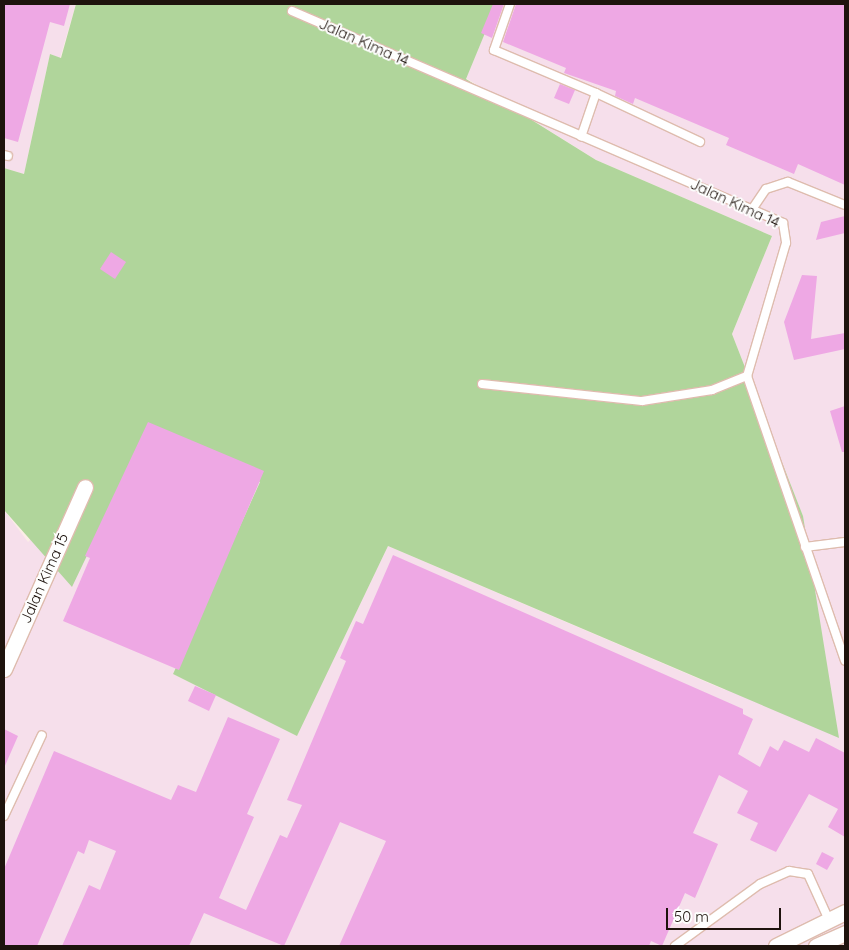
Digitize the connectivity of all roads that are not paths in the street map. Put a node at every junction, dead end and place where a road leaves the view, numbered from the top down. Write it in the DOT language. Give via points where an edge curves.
graph roads {
  1 [pos="510,4"];
  2 [pos="292,11"];
  3 [pos="596,93"];
  4 [pos="581,137"];
  5 [pos="700,142"];
  6 [pos="845,205"];
  7 [pos="753,208"];
  8 [pos="747,376"];
  9 [pos="482,384"];
  10 [pos="84,487"];
  11 [pos="845,542"];
  12 [pos="805,548"];
  13 [pos="845,661"];
  14 [pos="4,669"];
  15 [pos="42,735"];
  16 [pos="4,816"];
  17 [pos="845,912"];
  18 [pos="828,918"];
  19 [pos="845,933"];
  20 [pos="674,946"];
  21 [pos="776,946"];
  22 [pos="816,946"];
  1 -- 3 [label="lane" via="494,50"];
  2 -- 4 [label="lane, Jalan Kima 14"];
  3 -- 4 [label="lane"];
  3 -- 5 [label="lane"];
  4 -- 7 [label="lane, Jalan Kima 14"];
  6 -- 7 [label="lane" via="788,182 766,189"];
  7 -- 8 [label="lane, Jalan Kima 14" via="783,223 788,233"];
  8 -- 9 [label="lane" via="712,390 642,401"];
  8 -- 12 [label="lane"];
  10 -- 14 [label="street, Jalan Kima 15"];
  11 -- 12 [label="lane"];
  12 -- 13 [label="lane"];
  15 -- 16 [label="lane"];
  17 -- 18 [label="street"];
  18 -- 20 [label="lane" via="808,874 789,871 760,884"];
  18 -- 21 [label="street"];
  19 -- 22 [label="street"];
}
